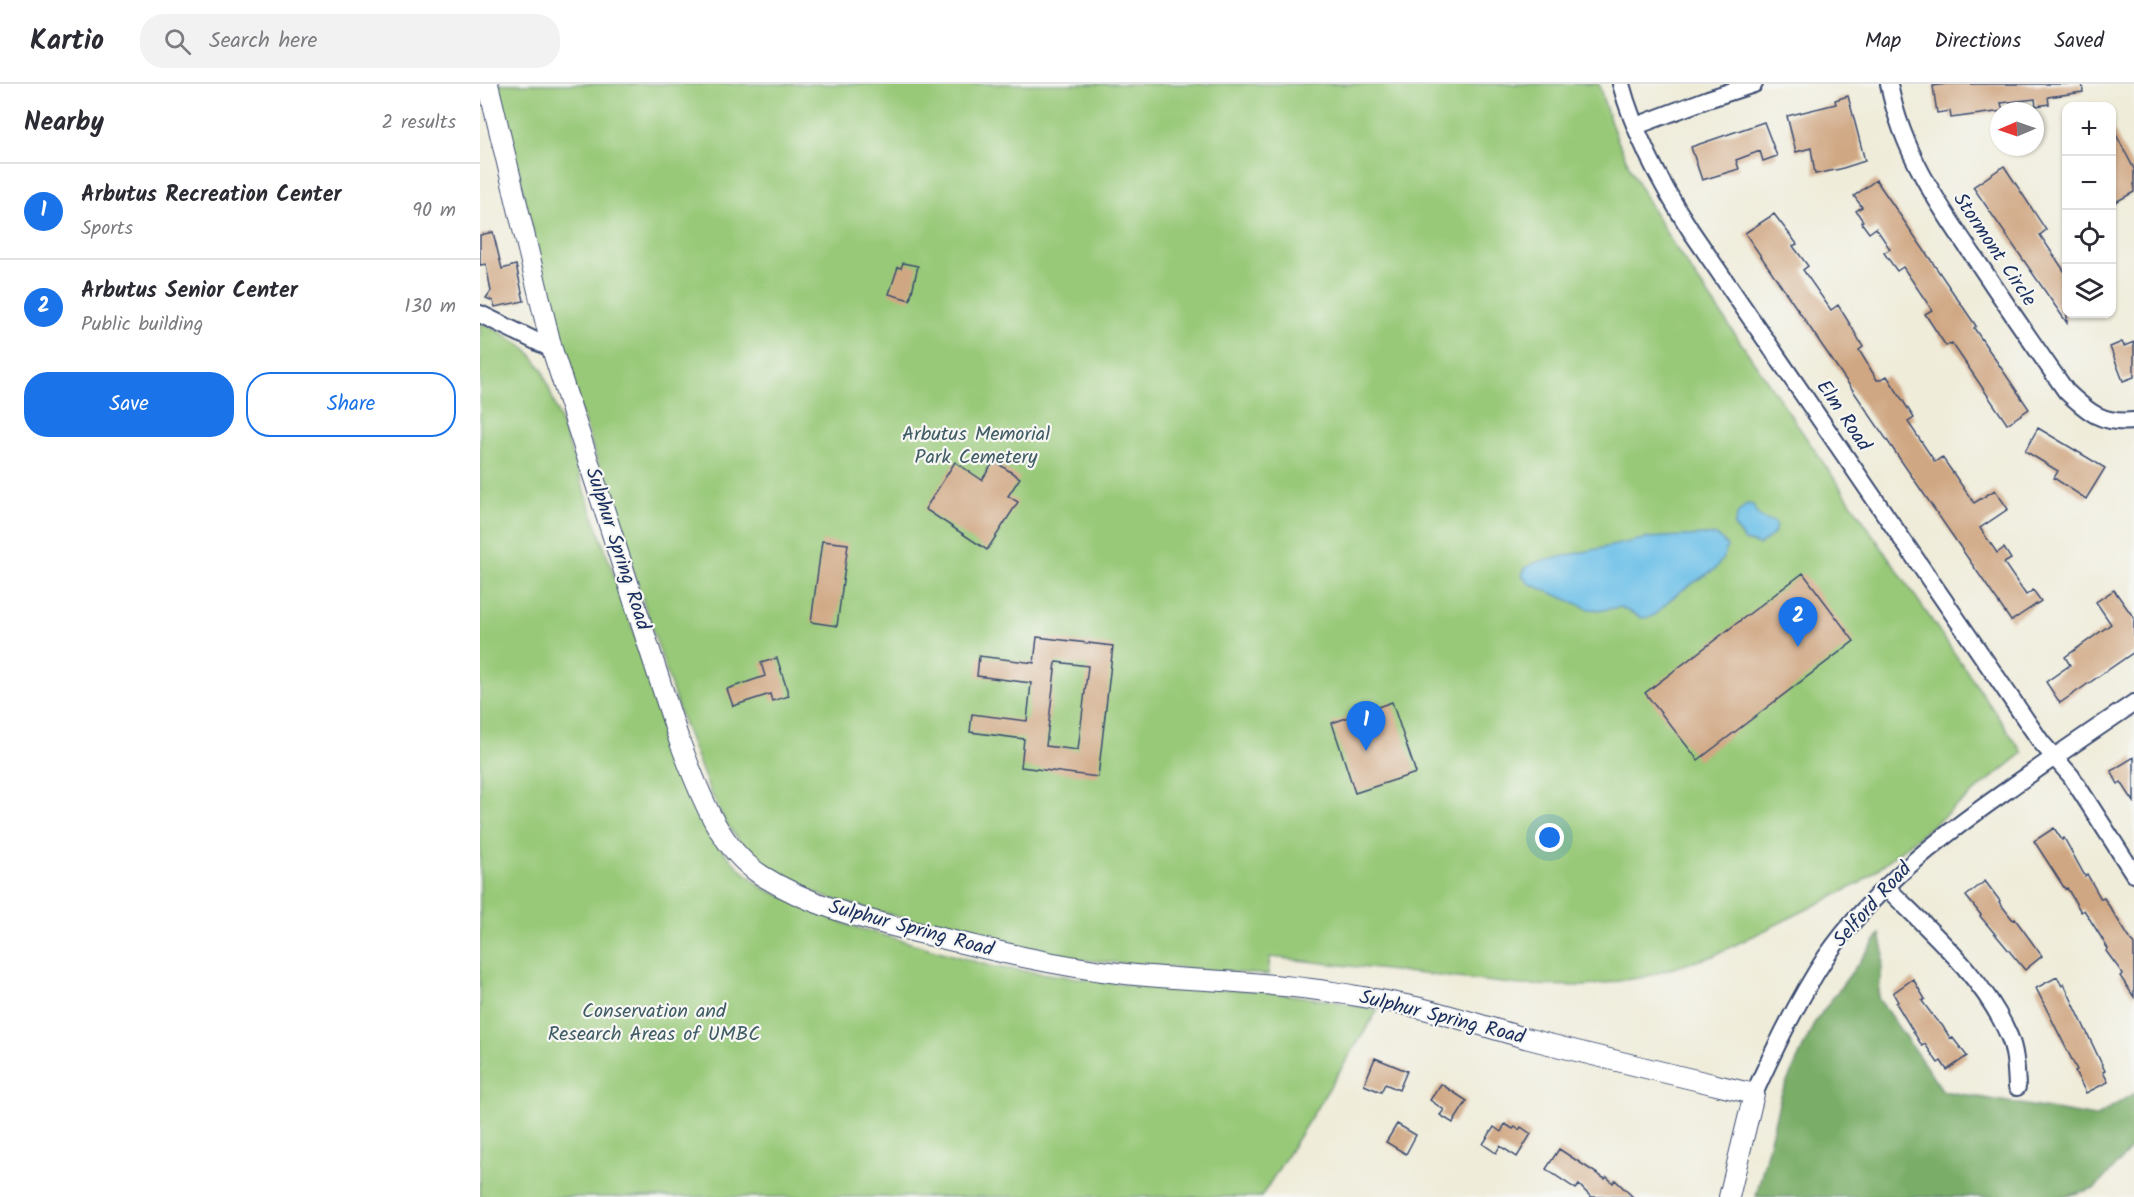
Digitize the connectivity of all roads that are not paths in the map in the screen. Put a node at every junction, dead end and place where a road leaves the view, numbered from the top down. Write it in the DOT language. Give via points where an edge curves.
graph roads {
  1 [pos="488,84"];
  2 [pos="1621,84"];
  3 [pos="1754,84"];
  4 [pos="1889,84"];
  5 [pos="1636,126"];
  6 [pos="480,314"];
  7 [pos="552,350"];
  8 [pos="2134,421"];
  9 [pos="2134,703"];
  10 [pos="2054,757"];
  11 [pos="2134,874"];
  12 [pos="1886,887"];
  13 [pos="2017,1087"];
  14 [pos="1754,1094"];
  15 [pos="1729,1197"];
  1 -- 7 [label="main road, Sulphur Spring Road"];
  2 -- 5 [label="street, Elm Road"];
  3 -- 5 [label="street"];
  4 -- 8 [label="street, Stormont Circle" via="1909,149 1934,199 2066,392 2086,411 2103,419"];
  5 -- 10 [label="street, Elm Road" via="1660,179 1691,231"];
  6 -- 7 [label="street"];
  7 -- 14 [label="main road, Sulphur Spring Road" via="700,792 735,851 759,873 825,907 1005,954 1069,967 1276,984 1419,1007 1529,1039"];
  9 -- 10 [label="street, Selford Road"];
  10 -- 11 [label="street, Elm Road" via="2071,776"];
  10 -- 12 [label="street, Selford Road" via="1955,827"];
  12 -- 13 [label="street" via="1978,984 2010,1037"];
  12 -- 14 [label="street, Selford Road" via="1850,926 1810,982"];
  14 -- 15 [label="main road, Selford Road"];
}
